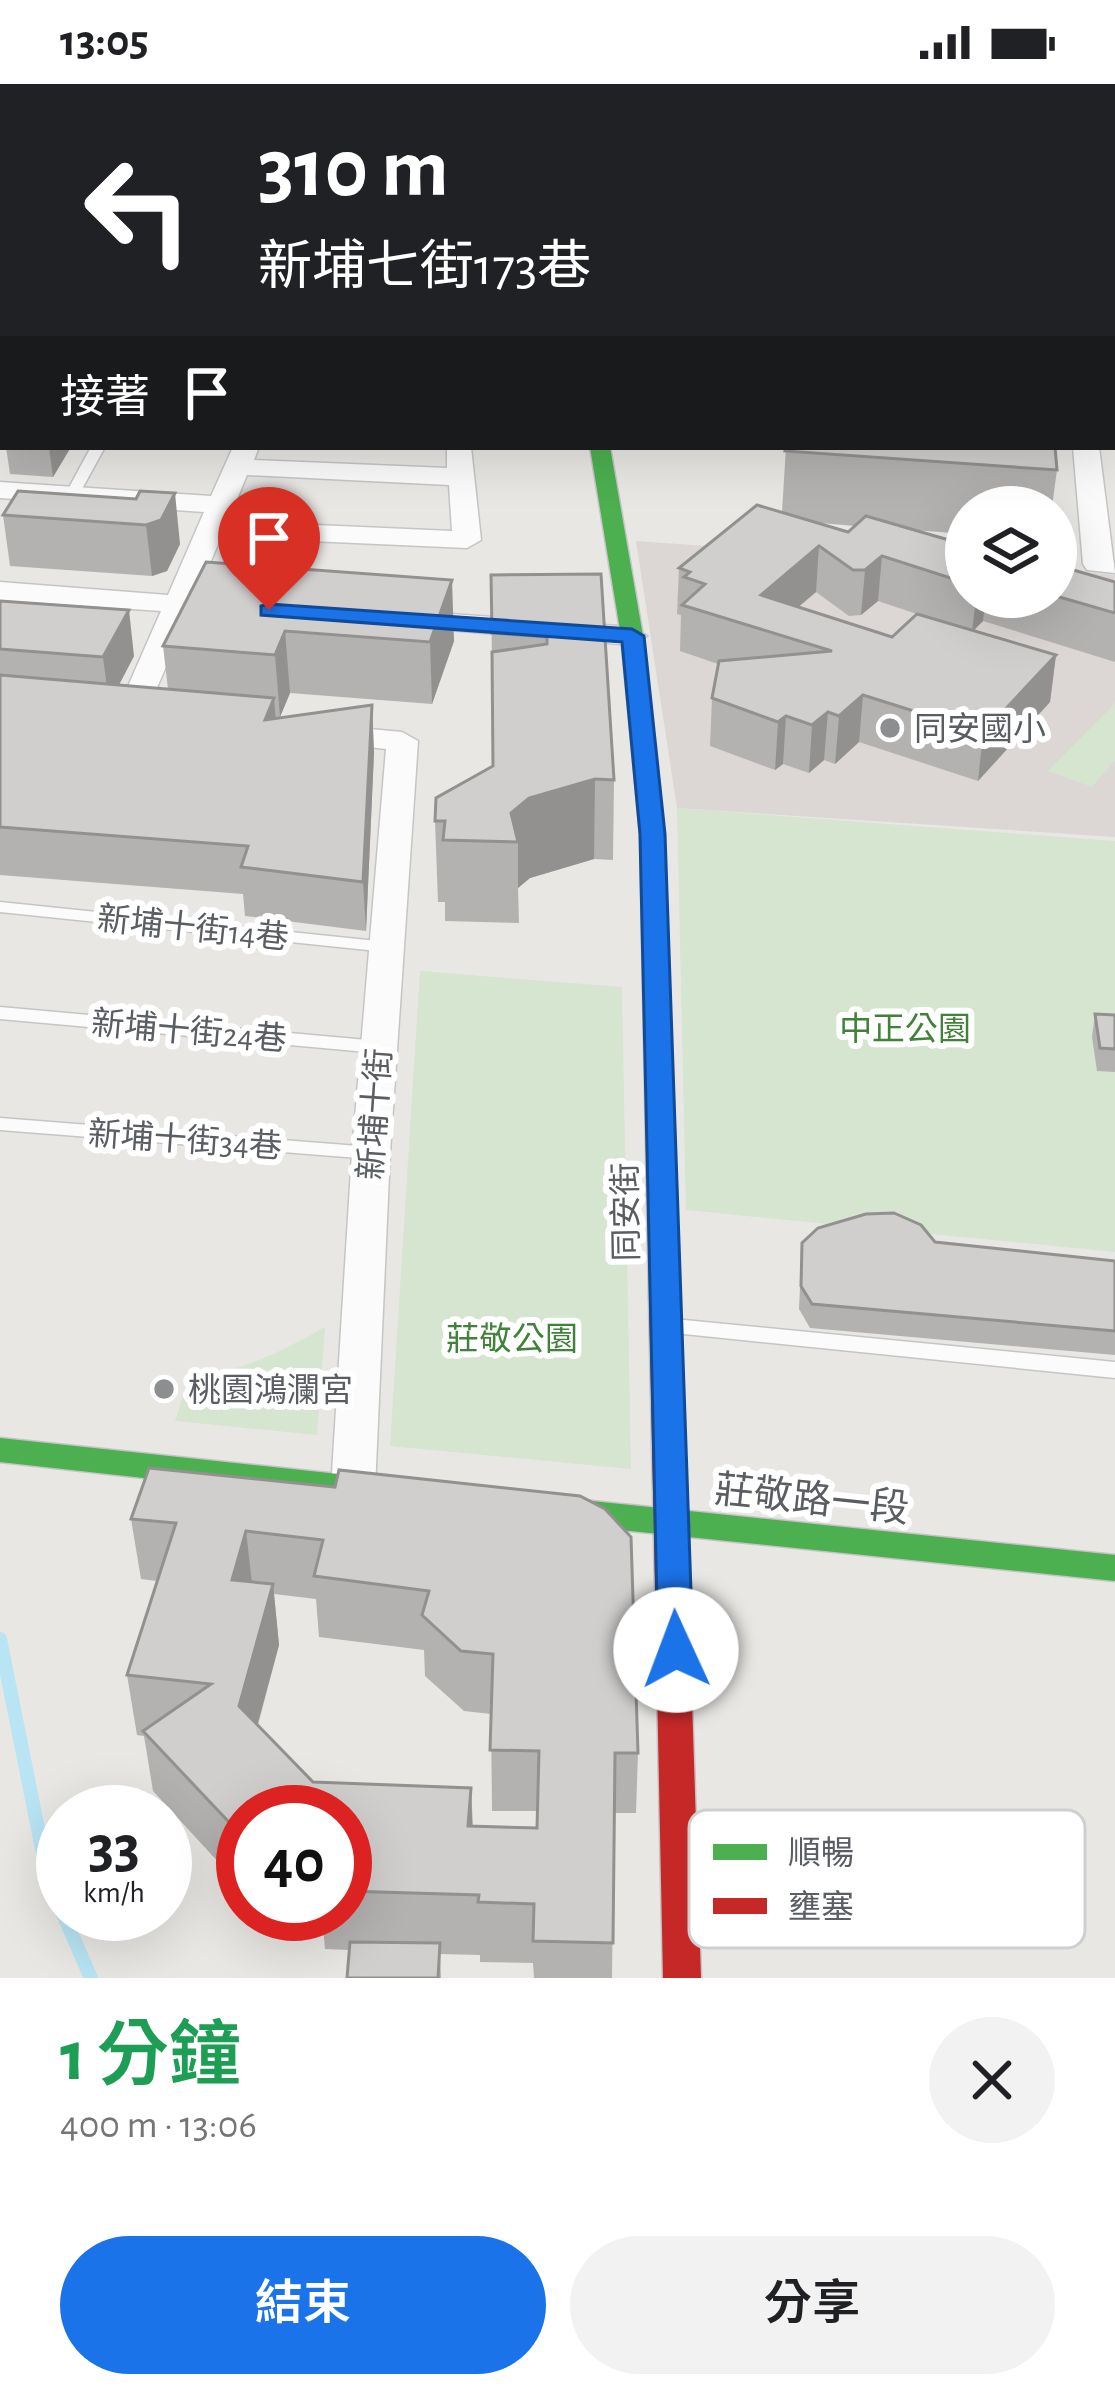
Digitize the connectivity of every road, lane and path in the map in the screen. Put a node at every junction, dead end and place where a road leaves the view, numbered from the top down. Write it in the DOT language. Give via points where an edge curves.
graph roads {
  1 [pos="96,450"];
  2 [pos="459,450"];
  3 [pos="601,450"];
  4 [pos="1087,450"];
  5 [pos="242,457"];
  6 [pos="460,477"];
  7 [pos="0,490"];
  8 [pos="72,495"];
  9 [pos="216,516"];
  10 [pos="1106,565"];
  11 [pos="0,591"];
  12 [pos="178,604"];
  13 [pos="274,610"];
  14 [pos="369,617"];
  15 [pos="632,636"];
  16 [pos="126,718"];
  17 [pos="288,731"];
  18 [pos="0,907"];
  19 [pos="387,946"];
  20 [pos="0,1013"];
  21 [pos="378,1047"];
  22 [pos="0,1124"];
  23 [pos="371,1153"];
  24 [pos="664,1325"];
  25 [pos="1115,1370"];
  26 [pos="13,1452"];
  27 [pos="353,1489"];
  28 [pos="443,1498"];
  29 [pos="514,1506"];
  30 [pos="671,1523"];
  31 [pos="1115,1568"];
  32 [pos="682,1978"];
  1 -- 8 [label="lane"];
  2 -- 6 [label="street"];
  3 -- 15 [label="street, 同安街"];
  4 -- 10 [label="street"];
  5 -- 6 [label="street"];
  5 -- 9 [label="street"];
  6 -- 9 [label="street" via="467,540"];
  7 -- 8 [label="street"];
  8 -- 9 [label="street"];
  9 -- 12 [label="street"];
  11 -- 12 [label="street"];
  12 -- 13 [label="street"];
  12 -- 16 [label="street"];
  14 -- 15 [label="street"];
  15 -- 24 [label="street, 同安街" via="652,834"];
  17 -- 19 [label="street, 新埔十街" via="402,740"];
  18 -- 19 [label="lane, 新埔十街14巷"];
  19 -- 21 [label="street, 新埔十街"];
  20 -- 21 [label="lane, 新埔十街24巷"];
  21 -- 23 [label="street, 新埔十街"];
  22 -- 23 [label="lane, 新埔十街34巷"];
  23 -- 27 [label="street, 新埔十街"];
  24 -- 25 [label="lane"];
  24 -- 30 [label="street, 同安街"];
  26 -- 27 [label="street"];
  27 -- 28 [label="street"];
  29 -- 30 [label="street, 莊敬路一段"];
  30 -- 31 [label="street, 莊敬路一段"];
  30 -- 32 [label="street, 同安街"];
}
